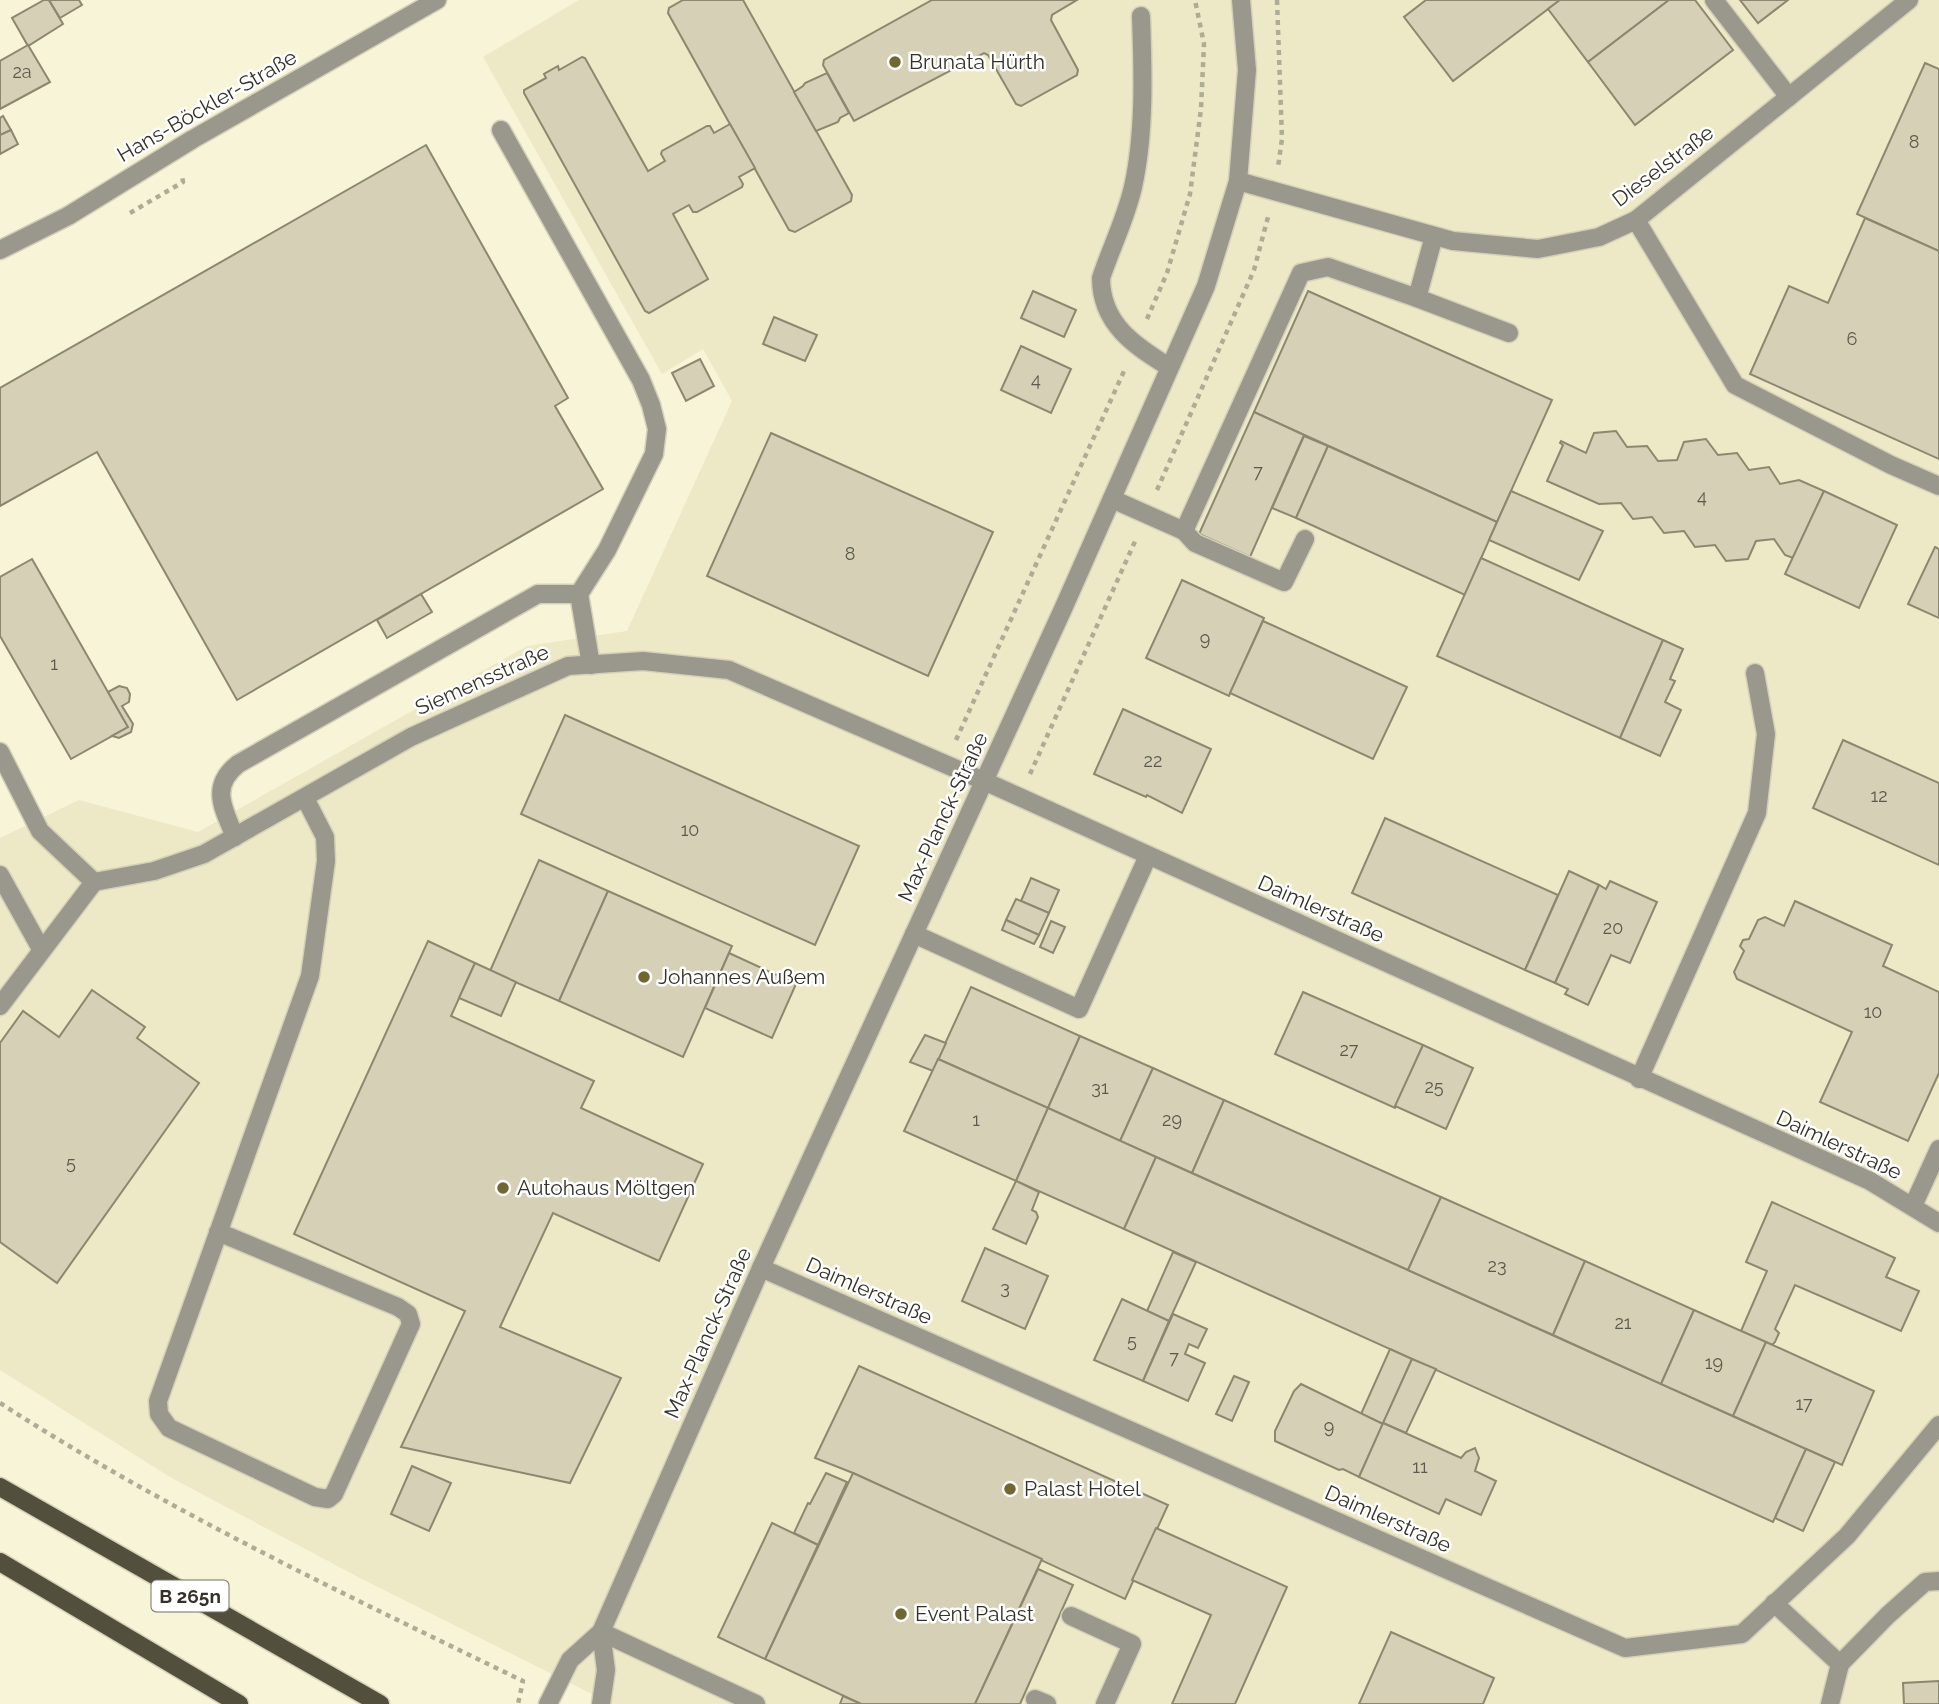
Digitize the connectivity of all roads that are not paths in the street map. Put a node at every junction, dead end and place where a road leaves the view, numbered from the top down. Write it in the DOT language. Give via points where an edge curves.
graph roads {
  1 [pos="437,0"];
  2 [pos="1241,0"];
  3 [pos="1714,0"];
  4 [pos="1909,0"];
  5 [pos="1141,16"];
  6 [pos="1789,97"];
  7 [pos="501,130"];
  8 [pos="1238,181"];
  9 [pos="1636,220"];
  10 [pos="1434,236"];
  11 [pos="0,250"];
  12 [pos="1417,298"];
  13 [pos="1509,333"];
  14 [pos="1169,368"];
  15 [pos="1939,486"];
  16 [pos="1112,499"];
  17 [pos="1184,531"];
  18 [pos="1305,539"];
  19 [pos="579,594"];
  20 [pos="591,665"];
  21 [pos="1755,673"];
  22 [pos="0,752"];
  23 [pos="984,781"];
  24 [pos="305,798"];
  25 [pos="236,837"];
  26 [pos="1148,856"];
  27 [pos="0,875"];
  28 [pos="94,882"];
  29 [pos="914,934"];
  30 [pos="41,949"];
  31 [pos="0,1006"];
  32 [pos="1639,1079"];
  33 [pos="1939,1149"];
  34 [pos="1913,1206"];
  35 [pos="1939,1223"];
  36 [pos="218,1232"];
  37 [pos="761,1268"];
  38 [pos="1939,1425"];
  39 [pos="0,1487"];
  40 [pos="0,1562"];
  41 [pos="1939,1581"];
  42 [pos="1774,1604"];
  43 [pos="1071,1616"];
  44 [pos="601,1632"];
  45 [pos="1840,1664"];
  46 [pos="239,1704"];
  47 [pos="380,1704"];
  48 [pos="548,1704"];
  49 [pos="601,1704"];
  50 [pos="756,1704"];
  51 [pos="1105,1704"];
  52 [pos="1830,1704"];
  1 -- 11 [label="street, Hans-Böckler-Straße" via="68,216"];
  2 -- 8 [label="street, Max-Planck-Straße" via="1247,70"];
  3 -- 6 [label="street"];
  4 -- 6 [label="street, Dieselstraße"];
  5 -- 14 [label="street" via="1143,80 1133,187 1101,278 1112,320 1135,346"];
  6 -- 9 [label="street, Dieselstraße"];
  7 -- 19 [label="street" via="641,380 657,429 654,454 607,551"];
  8 -- 10 [label="street, Dieselstraße"];
  8 -- 14 [label="street, Max-Planck-Straße" via="1206,286"];
  9 -- 10 [label="street, Dieselstraße" via="1599,237 1538,249"];
  9 -- 15 [label="street" via="1735,385"];
  10 -- 12 [label="street"];
  12 -- 13 [label="street"];
  12 -- 17 [label="street" via="1328,267 1301,273"];
  14 -- 16 [label="street, Max-Planck-Straße"];
  16 -- 17 [label="street"];
  16 -- 23 [label="street, Max-Planck-Straße"];
  17 -- 18 [label="street" via="1195,543 1284,582"];
  19 -- 20 [label="street"];
  19 -- 25 [label="street" via="538,594 238,764 226,773 221,789 221,802"];
  20 -- 23 [label="street, Siemensstraße" via="643,661 729,670"];
  20 -- 24 [label="street, Siemensstraße" via="568,666 411,737"];
  21 -- 32 [label="street" via="1766,734 1757,813"];
  22 -- 28 [label="street" via="40,831"];
  23 -- 26 [label="street, Daimlerstraße"];
  23 -- 29 [label="street, Max-Planck-Straße"];
  24 -- 25 [label="street, Siemensstraße"];
  24 -- 36 [label="street" via="325,837 326,861 310,976"];
  25 -- 28 [label="street, Siemensstraße" via="154,871"];
  26 -- 29 [label="street" via="1079,1009"];
  26 -- 32 [label="street, Daimlerstraße"];
  27 -- 30 [label="street"];
  28 -- 30 [label="street"];
  29 -- 37 [label="street, Max-Planck-Straße"];
  30 -- 31 [label="street"];
  32 -- 34 [label="street, Daimlerstraße" via="1870,1181"];
  33 -- 34 [label="street"];
  34 -- 35 [label="street, Daimlerstraße"];
  36 -- 36 [label="street" via="158,1401 159,1414 169,1428 327,1499 334,1494 411,1324 408,1314"];
  37 -- 42 [label="street, Daimlerstraße" via="1625,1648 1742,1634"];
  37 -- 44 [label="street, Max-Planck-Straße"];
  38 -- 42 [label="street, Daimlerstraße" via="1847,1536"];
  39 -- 47 [label="main road, B 265n"];
  40 -- 46 [label="main road"];
  41 -- 45 [label="street" via="1926,1582"];
  42 -- 45 [label="street"];
  43 -- 51 [label="street" via="1132,1644"];
  44 -- 48 [label="street, Max-Planck-Straße" via="570,1660"];
  44 -- 49 [label="street" via="606,1670"];
  44 -- 50 [label="street"];
  45 -- 52 [label="street"];
}
